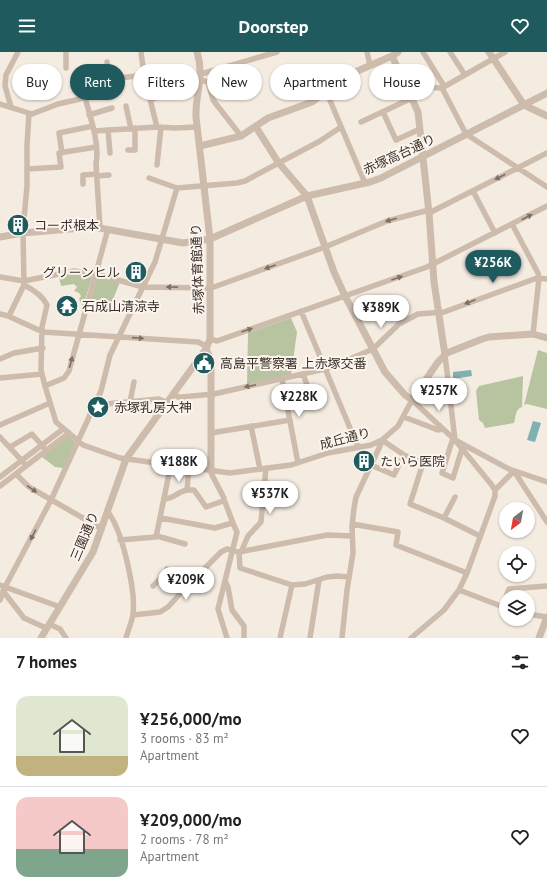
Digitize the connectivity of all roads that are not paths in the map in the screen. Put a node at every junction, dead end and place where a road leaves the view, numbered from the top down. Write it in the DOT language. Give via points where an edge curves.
graph roads {
  1 [pos="18,52"];
  2 [pos="66,52"];
  3 [pos="141,52"];
  4 [pos="197,52"];
  5 [pos="277,52"];
  6 [pos="368,52"];
  7 [pos="424,52"];
  8 [pos="450,52"];
  9 [pos="505,52"];
  10 [pos="395,54"];
  11 [pos="491,55"];
  12 [pos="143,64"];
  13 [pos="370,64"];
  14 [pos="372,64"];
  15 [pos="398,64"];
  16 [pos="66,68"];
  17 [pos="465,75"];
  18 [pos="200,81"];
  19 [pos="435,87"];
  20 [pos="443,87"];
  21 [pos="547,93"];
  22 [pos="80,100"];
  23 [pos="86,100"];
  24 [pos="151,100"];
  25 [pos="315,100"];
  26 [pos="330,100"];
  27 [pos="408,100"];
  28 [pos="413,100"];
  29 [pos="0,104"];
  30 [pos="524,105"];
  31 [pos="126,106"];
  32 [pos="11,107"];
  33 [pos="112,108"];
  34 [pos="383,112"];
  35 [pos="29,113"];
  36 [pos="89,115"];
  37 [pos="547,116"];
  38 [pos="361,122"];
  39 [pos="159,127"];
  40 [pos="197,127"];
  41 [pos="256,127"];
  42 [pos="341,127"];
  43 [pos="133,128"];
  44 [pos="93,129"];
  45 [pos="420,129"];
  46 [pos="108,130"];
  47 [pos="466,134"];
  48 [pos="241,136"];
  49 [pos="200,146"];
  50 [pos="96,147"];
  51 [pos="128,150"];
  52 [pos="62,153"];
  53 [pos="110,153"];
  54 [pos="547,153"];
  55 [pos="423,156"];
  56 [pos="278,162"];
  57 [pos="157,165"];
  58 [pos="517,168"];
  59 [pos="27,169"];
  60 [pos="97,175"];
  61 [pos="109,175"];
  62 [pos="149,178"];
  63 [pos="365,183"];
  64 [pos="83,184"];
  65 [pos="204,186"];
  66 [pos="547,187"];
  67 [pos="177,188"];
  68 [pos="473,191"];
  69 [pos="307,196"];
  70 [pos="547,206"];
  71 [pos="429,212"];
  72 [pos="512,224"];
  73 [pos="104,229"];
  74 [pos="23,233"];
  75 [pos="495,233"];
  76 [pos="0,237"];
  77 [pos="161,239"];
  78 [pos="210,239"];
  79 [pos="325,247"];
  80 [pos="434,265"];
  81 [pos="96,274"];
  82 [pos="0,277"];
  83 [pos="539,278"];
  84 [pos="547,279"];
  85 [pos="24,283"];
  86 [pos="143,287"];
  87 [pos="211,288"];
  88 [pos="345,296"];
  89 [pos="300,311"];
  90 [pos="438,312"];
  91 [pos="0,314"];
  92 [pos="9,316"];
  93 [pos="43,332"];
  94 [pos="78,334"];
  95 [pos="533,334"];
  96 [pos="119,337"];
  97 [pos="547,338"];
  98 [pos="210,339"];
  99 [pos="43,348"];
  100 [pos="206,348"];
  101 [pos="373,349"];
  102 [pos="445,355"];
  103 [pos="0,359"];
  104 [pos="326,369"];
  105 [pos="42,374"];
  106 [pos="303,374"];
  107 [pos="0,378"];
  108 [pos="282,379"];
  109 [pos="134,382"];
  110 [pos="45,386"];
  111 [pos="173,393"];
  112 [pos="211,394"];
  113 [pos="312,398"];
  114 [pos="412,400"];
  115 [pos="130,402"];
  116 [pos="166,402"];
  117 [pos="50,403"];
  118 [pos="95,405"];
  119 [pos="404,417"];
  120 [pos="290,420"];
  121 [pos="0,425"];
  122 [pos="251,426"];
  123 [pos="63,429"];
  124 [pos="443,429"];
  125 [pos="69,433"];
  126 [pos="211,433"];
  127 [pos="0,437"];
  128 [pos="454,439"];
  129 [pos="382,440"];
  130 [pos="78,441"];
  131 [pos="42,445"];
  132 [pos="10,447"];
  133 [pos="358,447"];
  134 [pos="462,449"];
  135 [pos="46,451"];
  136 [pos="404,455"];
  137 [pos="126,459"];
  138 [pos="22,460"];
  139 [pos="298,463"];
  140 [pos="171,464"];
  141 [pos="371,465"];
  142 [pos="27,466"];
  143 [pos="189,467"];
  144 [pos="266,468"];
  145 [pos="260,469"];
  146 [pos="211,471"];
  147 [pos="514,471"];
  148 [pos="16,474"];
  149 [pos="0,477"];
  150 [pos="547,482"];
  151 [pos="0,486"];
  152 [pos="187,490"];
  153 [pos="495,490"];
  154 [pos="455,497"];
  155 [pos="164,499"];
  156 [pos="51,500"];
  157 [pos="223,501"];
  158 [pos="107,511"];
  159 [pos="161,518"];
  160 [pos="444,518"];
  161 [pos="547,522"];
  162 [pos="232,523"];
  163 [pos="352,524"];
  164 [pos="102,529"];
  165 [pos="157,536"];
  166 [pos="352,536"];
  167 [pos="480,536"];
  168 [pos="120,540"];
  169 [pos="185,544"];
  170 [pos="238,552"];
  171 [pos="467,573"];
  172 [pos="349,577"];
  173 [pos="319,580"];
  174 [pos="225,581"];
  175 [pos="189,584"];
  176 [pos="153,586"];
  177 [pos="292,586"];
  178 [pos="547,586"];
  179 [pos="3,588"];
  180 [pos="459,590"];
  181 [pos="509,590"];
  182 [pos="0,600"];
  183 [pos="499,605"];
  184 [pos="60,607"];
  185 [pos="133,615"];
  186 [pos="535,615"];
  187 [pos="547,617"];
  188 [pos="48,626"];
  189 [pos="41,638"];
  190 [pos="66,638"];
  191 [pos="126,638"];
  192 [pos="228,638"];
  193 [pos="244,638"];
  194 [pos="280,638"];
  195 [pos="310,638"];
  196 [pos="342,638"];
  197 [pos="411,638"];
  198 [pos="540,638"];
  1 -- 32 [label="street" via="6,75 5,86"];
  2 -- 16 [label="street"];
  3 -- 12 [label="street"];
  4 -- 18 [label="street, 赤塚体育館通り"];
  5 -- 18 [label="street"];
  6 -- 13 [label="street"];
  7 -- 20 [label="street"];
  8 -- 17 [label="street"];
  9 -- 11 [label="street"];
  10 -- 14 [label="street"];
  10 -- 15 [label="street"];
  11 -- 17 [label="street"];
  11 -- 30 [label="street"];
  17 -- 20 [label="street"];
  18 -- 40 [label="street, 赤塚体育館通り" via="196,107"];
  18 -- 48 [label="street" via="208,82 213,100"];
  19 -- 20 [label="street"];
  20 -- 47 [label="street"];
  21 -- 30 [label="street, 赤塚高台通り"];
  22 -- 35 [label="street"];
  23 -- 36 [label="street"];
  24 -- 39 [label="street"];
  25 -- 41 [label="street" via="268,118"];
  26 -- 42 [label="street"];
  27 -- 34 [label="street"];
  28 -- 45 [label="street" via="418,111"];
  29 -- 32 [label="street"];
  30 -- 37 [label="street"];
  30 -- 47 [label="street, 赤塚高台通り"];
  31 -- 43 [label="street"];
  32 -- 35 [label="street"];
  33 -- 36 [label="street"];
  34 -- 38 [label="street"];
  34 -- 45 [label="street" via="396,140"];
  35 -- 59 [label="street"];
  36 -- 44 [label="street"];
  39 -- 40 [label="street"];
  39 -- 43 [label="street"];
  39 -- 57 [label="street"];
  40 -- 49 [label="street, 赤塚体育館通り"];
  41 -- 48 [label="street"];
  41 -- 56 [label="street"];
  42 -- 56 [label="street" via="320,141"];
  42 -- 63 [label="street"];
  43 -- 46 [label="street"];
  43 -- 51 [label="street" via="135,150"];
  44 -- 46 [label="street"];
  44 -- 50 [label="street"];
  44 -- 52 [label="street" via="59,133"];
  45 -- 55 [label="street"];
  46 -- 53 [label="street"];
  47 -- 55 [label="street, 赤塚高台通り"];
  47 -- 58 [label="street"];
  48 -- 49 [label="street"];
  49 -- 65 [label="street, 赤塚体育館通り"];
  50 -- 52 [label="street"];
  50 -- 60 [label="street"];
  52 -- 59 [label="street" via="59,153 61,167"];
  54 -- 58 [label="street"];
  55 -- 63 [label="street, 赤塚高台通り" via="388,175"];
  55 -- 71 [label="street"];
  56 -- 65 [label="street" via="244,181"];
  56 -- 69 [label="street"];
  58 -- 66 [label="street"];
  58 -- 68 [label="street, one-way"];
  59 -- 74 [label="street"];
  60 -- 61 [label="street"];
  60 -- 64 [label="street" via="83,175"];
  60 -- 73 [label="street"];
  62 -- 67 [label="street"];
  63 -- 69 [label="street, 赤塚高台通り"];
  65 -- 67 [label="street"];
  65 -- 78 [label="street, 赤塚体育館通り"];
  67 -- 77 [label="street"];
  68 -- 71 [label="street"];
  68 -- 75 [label="street"];
  69 -- 78 [label="street, 赤塚高台通り"];
  69 -- 79 [label="street"];
  72 -- 70 [label="street, one-way"];
  71 -- 79 [label="street, one-way" via="387,221"];
  71 -- 80 [label="street"];
  72 -- 75 [label="street"];
  72 -- 83 [label="street"];
  73 -- 74 [label="street, 赤塚高台通り"];
  73 -- 77 [label="street, 赤塚高台通り"];
  73 -- 81 [label="street"];
  74 -- 76 [label="street, 赤塚高台通り"];
  74 -- 85 [label="street"];
  75 -- 80 [label="street"];
  77 -- 78 [label="street, 赤塚高台通り" via="184,243"];
  77 -- 86 [label="street" via="155,262"];
  78 -- 87 [label="street, 赤塚体育館通り"];
  79 -- 87 [label="street, one-way"];
  79 -- 88 [label="street"];
  88 -- 80 [label="street, one-way"];
  80 -- 90 [label="street"];
  81 -- 85 [label="street" via="74,271"];
  81 -- 86 [label="street"];
  81 -- 94 [label="street"];
  82 -- 85 [label="street"];
  83 -- 84 [label="street"];
  83 -- 90 [label="street, one-way"];
  83 -- 95 [label="street"];
  85 -- 92 [label="street"];
  85 -- 93 [label="street" via="46,302"];
  87 -- 86 [label="street, one-way"];
  86 -- 96 [label="street"];
  87 -- 98 [label="street, 赤塚体育館通り"];
  88 -- 89 [label="street"];
  88 -- 101 [label="street"];
  98 -- 89 [label="street, one-way" via="217,341"];
  89 -- 104 [label="street"];
  90 -- 101 [label="street" via="418,314 399,324"];
  90 -- 102 [label="street"];
  91 -- 92 [label="street"];
  92 -- 93 [label="street"];
  93 -- 94 [label="street"];
  93 -- 99 [label="street"];
  94 -- 96 [label="street"];
  110 -- 94 [label="street, one-way" via="60,381 67,375"];
  95 -- 97 [label="street, 成丘通り"];
  95 -- 102 [label="street, 成丘通り" via="485,338"];
  96 -- 100 [label="street, one-way" via="198,342"];
  96 -- 118 [label="street" via="110,355"];
  98 -- 100 [label="street, 赤塚体育館通り"];
  99 -- 103 [label="street" via="14,353"];
  99 -- 105 [label="street"];
  100 -- 111 [label="street, 赤塚体育館通り"];
  100 -- 112 [label="street" via="211,360"];
  101 -- 104 [label="street"];
  101 -- 114 [label="street" via="389,377"];
  102 -- 114 [label="street, 成丘通り"];
  102 -- 128 [label="street"];
  104 -- 106 [label="street"];
  104 -- 133 [label="street"];
  105 -- 107 [label="street"];
  105 -- 110 [label="street"];
  106 -- 108 [label="street"];
  106 -- 113 [label="street"];
  108 -- 112 [label="street, one-way"];
  108 -- 120 [label="street"];
  109 -- 115 [label="street"];
  110 -- 117 [label="street"];
  111 -- 112 [label="street" via="178,397"];
  111 -- 116 [label="street, 赤塚体育館通り"];
  112 -- 126 [label="street"];
  114 -- 119 [label="street, 成丘通り"];
  114 -- 124 [label="street"];
  115 -- 116 [label="street" via="159,399"];
  115 -- 118 [label="street"];
  116 -- 137 [label="street, 赤塚体育館通り"];
  117 -- 121 [label="street"];
  117 -- 123 [label="street" via="56,422"];
  118 -- 130 [label="street"];
  119 -- 124 [label="street" via="438,430"];
  119 -- 129 [label="street, 成丘通り"];
  120 -- 122 [label="street"];
  120 -- 139 [label="street"];
  122 -- 126 [label="street"];
  122 -- 145 [label="street"];
  123 -- 125 [label="street, 成丘通り"];
  123 -- 131 [label="street"];
  124 -- 128 [label="street"];
  125 -- 130 [label="street, 成丘通り"];
  125 -- 135 [label="street"];
  126 -- 146 [label="street"];
  127 -- 132 [label="street"];
  128 -- 134 [label="street"];
  128 -- 134 [label="street" via="442,474 454,478"];
  128 -- 147 [label="street"];
  129 -- 133 [label="street, 成丘通り"];
  129 -- 136 [label="street"];
  129 -- 141 [label="street"];
  130 -- 137 [label="street, 成丘通り"];
  130 -- 156 [label="street"];
  131 -- 132 [label="street" via="32,434"];
  131 -- 135 [label="street"];
  131 -- 138 [label="street"];
  132 -- 138 [label="street"];
  133 -- 139 [label="street, 成丘通り"];
  134 -- 153 [label="street"];
  135 -- 142 [label="street"];
  136 -- 141 [label="street" via="394,476"];
  136 -- 160 [label="street" via="423,463 410,504"];
  137 -- 140 [label="street, 成丘通り"];
  137 -- 158 [label="street, 三園通り"];
  138 -- 142 [label="street"];
  138 -- 149 [label="street"];
  139 -- 144 [label="street, 成丘通り"];
  140 -- 143 [label="street, 成丘通り"];
  140 -- 155 [label="street"];
  141 -- 163 [label="street" via="356,497"];
  142 -- 148 [label="street"];
  143 -- 146 [label="street, 成丘通り"];
  143 -- 152 [label="street"];
  144 -- 145 [label="street, 成丘通り"];
  144 -- 170 [label="street" via="261,522"];
  145 -- 146 [label="street, 成丘通り" via="230,473"];
  146 -- 157 [label="street" via="224,498"];
  147 -- 150 [label="street"];
  147 -- 153 [label="street"];
  147 -- 161 [label="street"];
  148 -- 151 [label="street"];
  148 -- 156 [label="street, one-way" via="29,487"];
  152 -- 155 [label="street"];
  152 -- 157 [label="street" via="194,490 206,507"];
  153 -- 167 [label="street" via="494,502"];
  154 -- 160 [label="street"];
  155 -- 159 [label="street"];
  156 -- 164 [label="street"];
  156 -- 179 [label="street, one-way"];
  157 -- 162 [label="street"];
  158 -- 164 [label="street, 三園通り"];
  158 -- 168 [label="street" via="112,516"];
  159 -- 162 [label="street" via="215,528"];
  159 -- 165 [label="street"];
  160 -- 167 [label="street"];
  162 -- 170 [label="street" via="237,532"];
  163 -- 166 [label="street"];
  163 -- 171 [label="street" via="398,532 396,544"];
  164 -- 184 [label="street, 三園通り" via="90,557"];
  165 -- 168 [label="street"];
  165 -- 169 [label="street"];
  166 -- 170 [label="street" via="327,535"];
  166 -- 172 [label="street" via="353,553"];
  167 -- 171 [label="street"];
  168 -- 185 [label="street" via="132,588"];
  170 -- 174 [label="street"];
  170 -- 175 [label="street" via="224,550"];
  170 -- 177 [label="street" via="240,568"];
  171 -- 180 [label="street"];
  172 -- 173 [label="street" via="337,576"];
  172 -- 196 [label="street"];
  173 -- 177 [label="street"];
  173 -- 195 [label="street"];
  174 -- 192 [label="street" via="218,609"];
  174 -- 193 [label="street" via="232,610 244,626"];
  175 -- 176 [label="street" via="166,569"];
  175 -- 185 [label="street" via="160,612"];
  177 -- 194 [label="street"];
  178 -- 181 [label="street"];
  179 -- 182 [label="street"];
  179 -- 184 [label="street"];
  179 -- 188 [label="street" via="24,618"];
  180 -- 183 [label="street"];
  180 -- 197 [label="street" via="444,610"];
  184 -- 188 [label="street, 三園通り"];
  185 -- 191 [label="street"];
  186 -- 187 [label="street"];
  187 -- 198 [label="street"];
  188 -- 189 [label="street, 三園通り"];
  188 -- 190 [label="street" via="60,629"];
}
